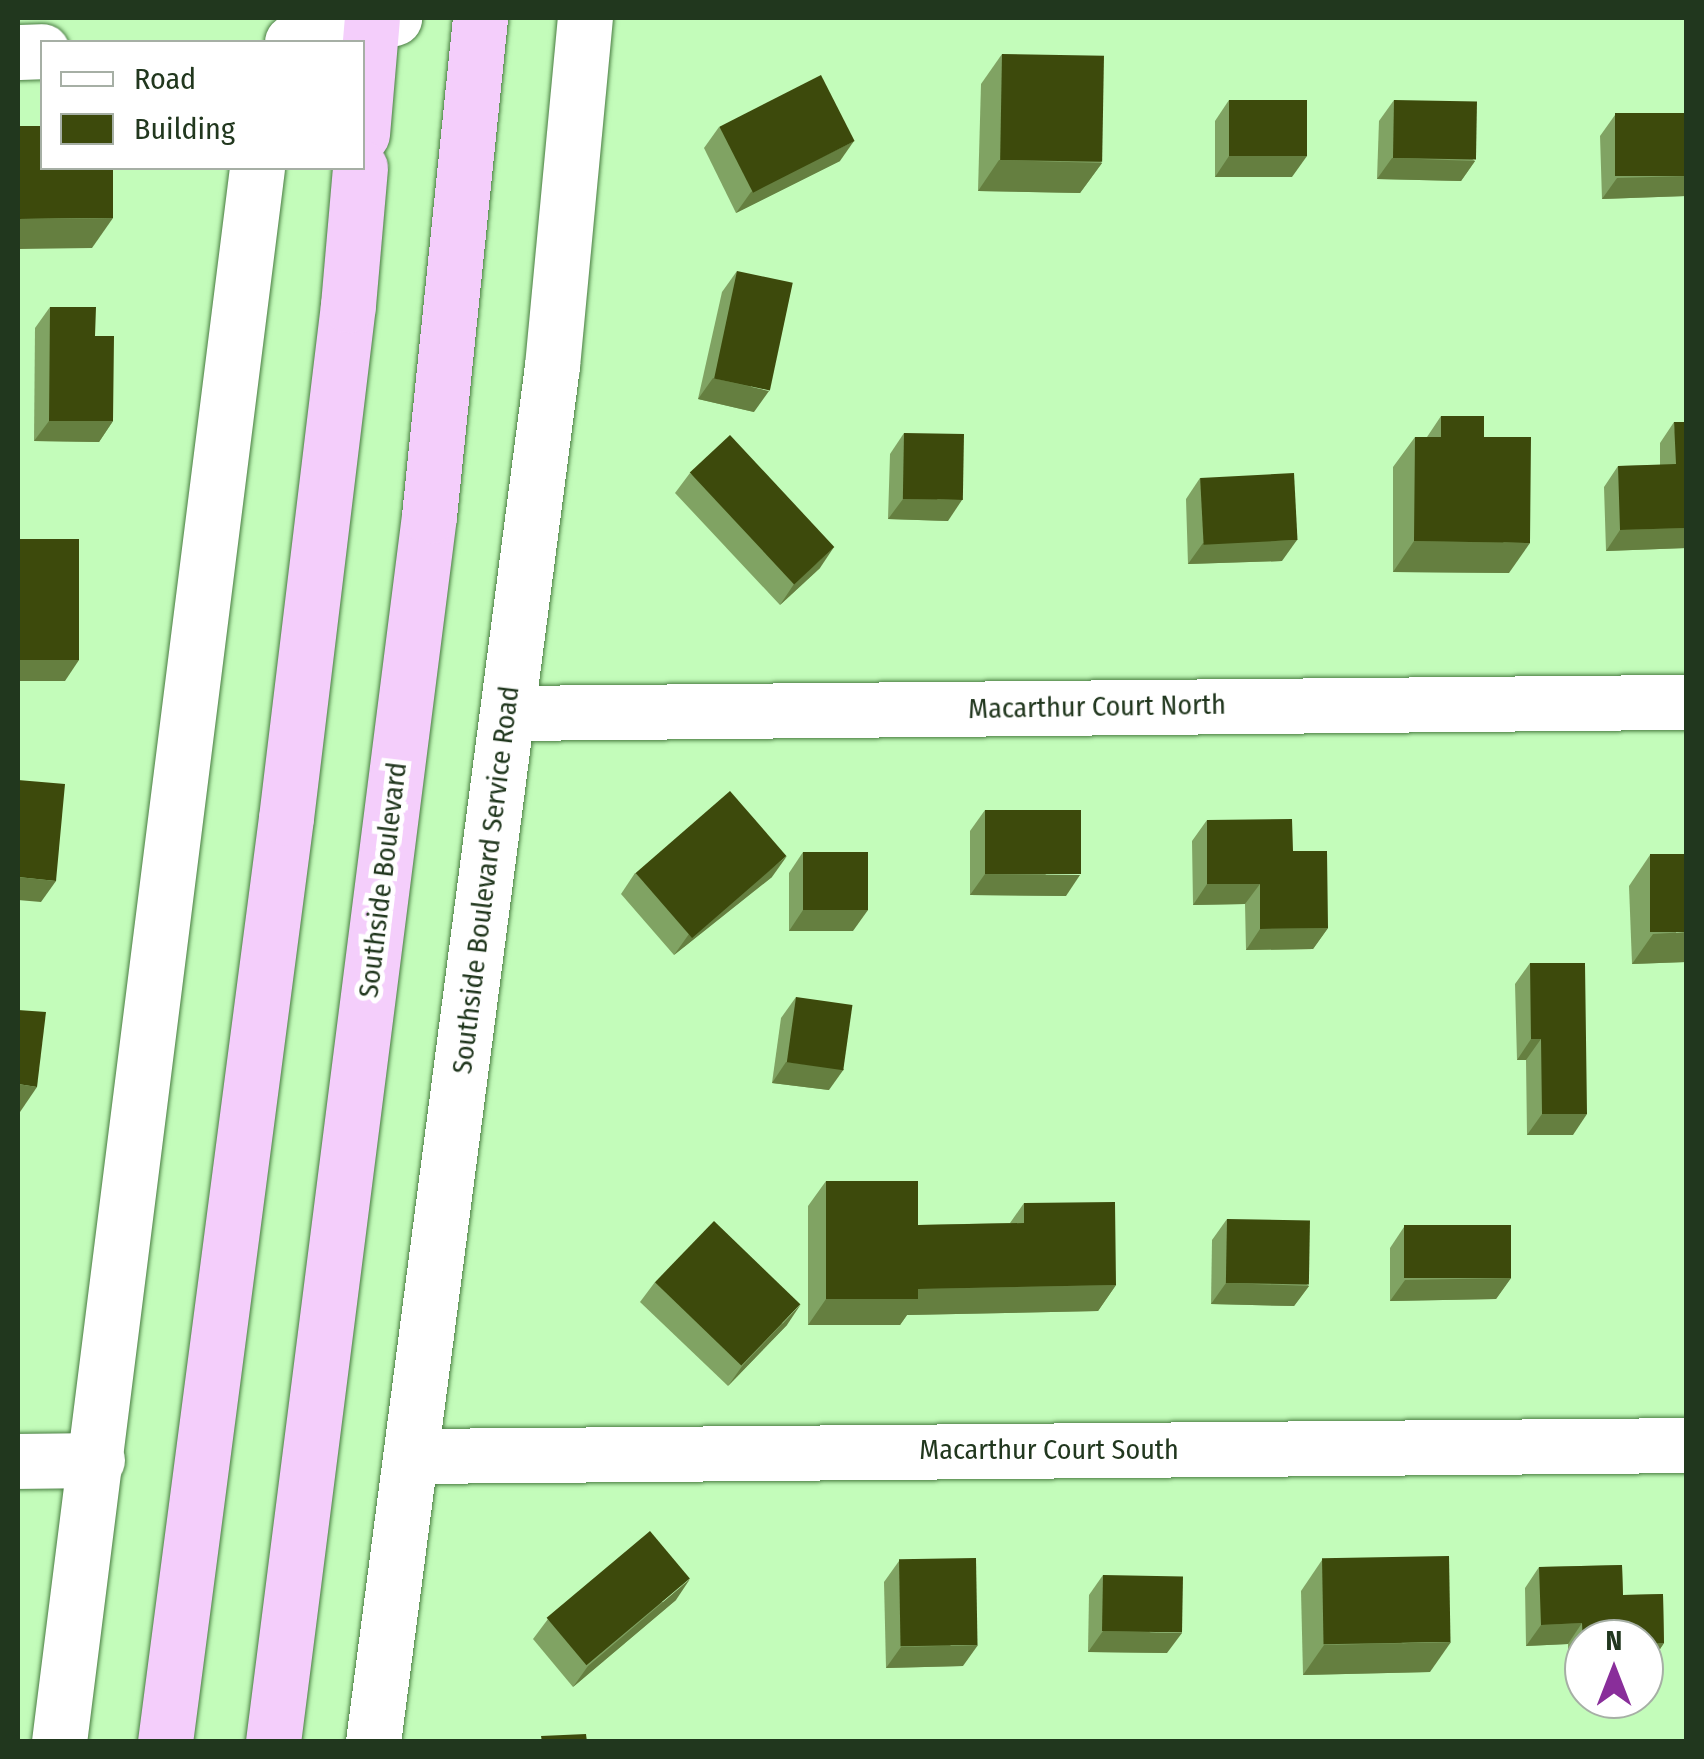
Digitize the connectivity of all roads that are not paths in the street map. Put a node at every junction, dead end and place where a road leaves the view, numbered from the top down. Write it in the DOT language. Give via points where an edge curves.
graph roads {
  1 [pos="480,18"];
  2 [pos="584,18"];
  3 [pos="379,19"];
  4 [pos="300,40"];
  5 [pos="365,114"];
  6 [pos="257,170"];
  7 [pos="360,170"];
  8 [pos="1686,702"];
  9 [pos="508,713"];
  10 [pos="1686,1445"];
  11 [pos="411,1456"];
  12 [pos="96,1460"];
  13 [pos="18,1461"];
  14 [pos="58,1742"];
  15 [pos="164,1742"];
  16 [pos="274,1742"];
  17 [pos="372,1742"];
  1 -- 16 [label="highway, Southside Boulevard" via="429,516"];
  2 -- 9 [label="street, Southside Boulevard Service Road" via="552,366"];
  3 -- 4 [label="street"];
  3 -- 5 [label="highway"];
  6 -- 12 [label="street"];
  7 -- 15 [label="highway" via="291,779"];
  8 -- 9 [label="street, Macarthur Court North"];
  9 -- 11 [label="street, Southside Boulevard Service Road"];
  10 -- 11 [label="street, Macarthur Court South"];
  11 -- 17 [label="street, Southside Boulevard Service Road"];
  12 -- 13 [label="street"];
  12 -- 14 [label="street"];
}
